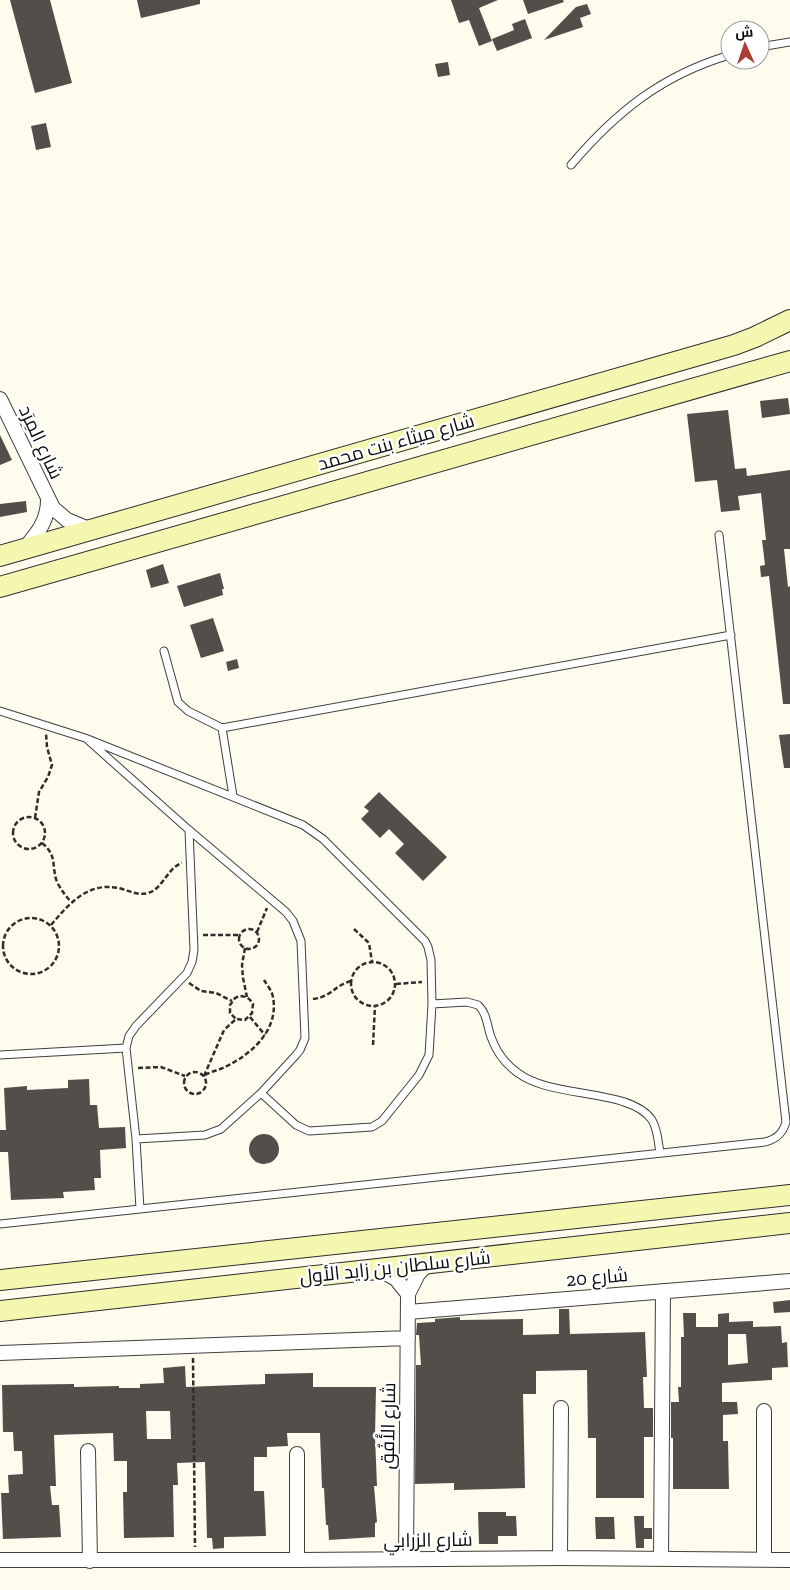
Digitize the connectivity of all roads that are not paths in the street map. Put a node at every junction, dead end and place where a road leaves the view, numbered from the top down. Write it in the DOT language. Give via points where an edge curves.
graph roads {
  1 [pos="790,42"];
  2 [pos="770,45"];
  3 [pos="720,59"];
  4 [pos="571,166"];
  5 [pos="790,320"];
  6 [pos="790,360"];
  7 [pos="0,399"];
  8 [pos="48,500"];
  9 [pos="90,530"];
  10 [pos="719,535"];
  11 [pos="24,549"];
  12 [pos="0,556"];
  13 [pos="0,587"];
  14 [pos="731,635"];
  15 [pos="164,651"];
  16 [pos="0,711"];
  17 [pos="222,728"];
  18 [pos="85,738"];
  19 [pos="233,796"];
  20 [pos="189,830"];
  21 [pos="432,1004"];
  22 [pos="126,1048"];
  23 [pos="0,1056"];
  24 [pos="261,1093"];
  25 [pos="136,1139"];
  26 [pos="660,1153"];
  27 [pos="790,1195"];
  28 [pos="140,1209"];
  29 [pos="790,1223"];
  30 [pos="0,1224"];
  31 [pos="325,1246"];
  32 [pos="429,1263"];
  33 [pos="379,1269"];
  34 [pos="0,1280"];
  35 [pos="790,1281"];
  36 [pos="210,1288"];
  37 [pos="663,1291"];
  38 [pos="408,1294"];
  39 [pos="0,1311"];
  40 [pos="408,1312"];
  41 [pos="408,1338"];
  42 [pos="0,1353"];
  43 [pos="561,1408"];
  44 [pos="764,1411"];
  45 [pos="88,1451"];
  46 [pos="297,1454"];
  47 [pos="560,1558"];
  48 [pos="406,1559"];
  49 [pos="661,1559"];
  50 [pos="764,1559"];
  51 [pos="0,1560"];
  52 [pos="298,1560"];
  53 [pos="790,1560"];
  54 [pos="90,1561"];
  1 -- 2 [label="lane"];
  3 -- 4 [label="lane" via="683,72 651,90 595,137"];
  5 -- 9 [label="main road, شارع ميثاء بنت محمد" via="734,345"];
  6 -- 13 [label="main road, شارع ميثاء بنت محمد"];
  7 -- 8 [label="street, شارع المِرَد"];
  8 -- 9 [label="street, شارع المِرَد" via="67,520"];
  8 -- 11 [label="street, شارع المِرَد" via="44,522"];
  9 -- 11 [label="main road, شارع ميثاء بنت محمد"];
  10 -- 14 [label="lane"];
  11 -- 12 [label="main road, شارع ميثاء بنت محمد"];
  14 -- 17 [label="lane"];
  14 -- 26 [label="lane" via="786,1122 782,1133 771,1141"];
  15 -- 17 [label="lane" via="175,695 182,707"];
  16 -- 18 [label="lane"];
  17 -- 19 [label="lane"];
  18 -- 19 [label="lane"];
  18 -- 20 [label="lane"];
  19 -- 21 [label="lane" via="303,825 323,839 425,941 430,953"];
  20 -- 22 [label="lane" via="192,962 187,973 136,1026"];
  20 -- 24 [label="lane" via="286,912 298,930 304,1044"];
  21 -- 24 [label="lane" via="430,1048 426,1062 382,1121 372,1127 304,1130"];
  21 -- 26 [label="lane" via="467,1002 478,1005 484,1012 491,1038 503,1059 530,1080 637,1107 653,1122"];
  22 -- 23 [label="lane"];
  22 -- 25 [label="lane"];
  24 -- 25 [label="lane" via="216,1132"];
  25 -- 28 [label="lane"];
  26 -- 28 [label="lane"];
  27 -- 31 [label="main road, شارع سلطان بن زايد الأول"];
  28 -- 30 [label="lane"];
  29 -- 32 [label="main road, شارع سلطان بن زايد الأول"];
  31 -- 34 [label="main road, شارع سلطان بن زايد الأول"];
  31 -- 36 [label="main road" via="280,1261 217,1268 211,1275"];
  32 -- 33 [label="main road, شارع سلطان بن زايد الأول"];
  32 -- 38 [label="street, شارع الأُفُق" via="418,1274"];
  33 -- 36 [label="main road, شارع سلطان بن زايد الأول"];
  33 -- 38 [label="street" via="396,1279"];
  35 -- 37 [label="street, شارع 20"];
  36 -- 39 [label="main road, شارع سلطان بن زايد الأول"];
  37 -- 40 [label="street, شارع 20"];
  37 -- 49 [label="street"];
  38 -- 40 [label="street, شارع الأُفُق"];
  40 -- 41 [label="street, شارع الأُفُق"];
  41 -- 42 [label="street"];
  41 -- 48 [label="street, شارع الأُفُق"];
  43 -- 47 [label="street"];
  44 -- 50 [label="street"];
  45 -- 54 [label="street"];
  46 -- 52 [label="street"];
  47 -- 48 [label="street, شارع الزرابي"];
  47 -- 49 [label="street, شارع الزرابي"];
  48 -- 52 [label="street, شارع الزرابي"];
  49 -- 50 [label="street, شارع الزرابي"];
  50 -- 53 [label="street, شارع الزرابي"];
  51 -- 54 [label="street, شارع الزرابي"];
  52 -- 54 [label="street, شارع الزرابي"];
}
